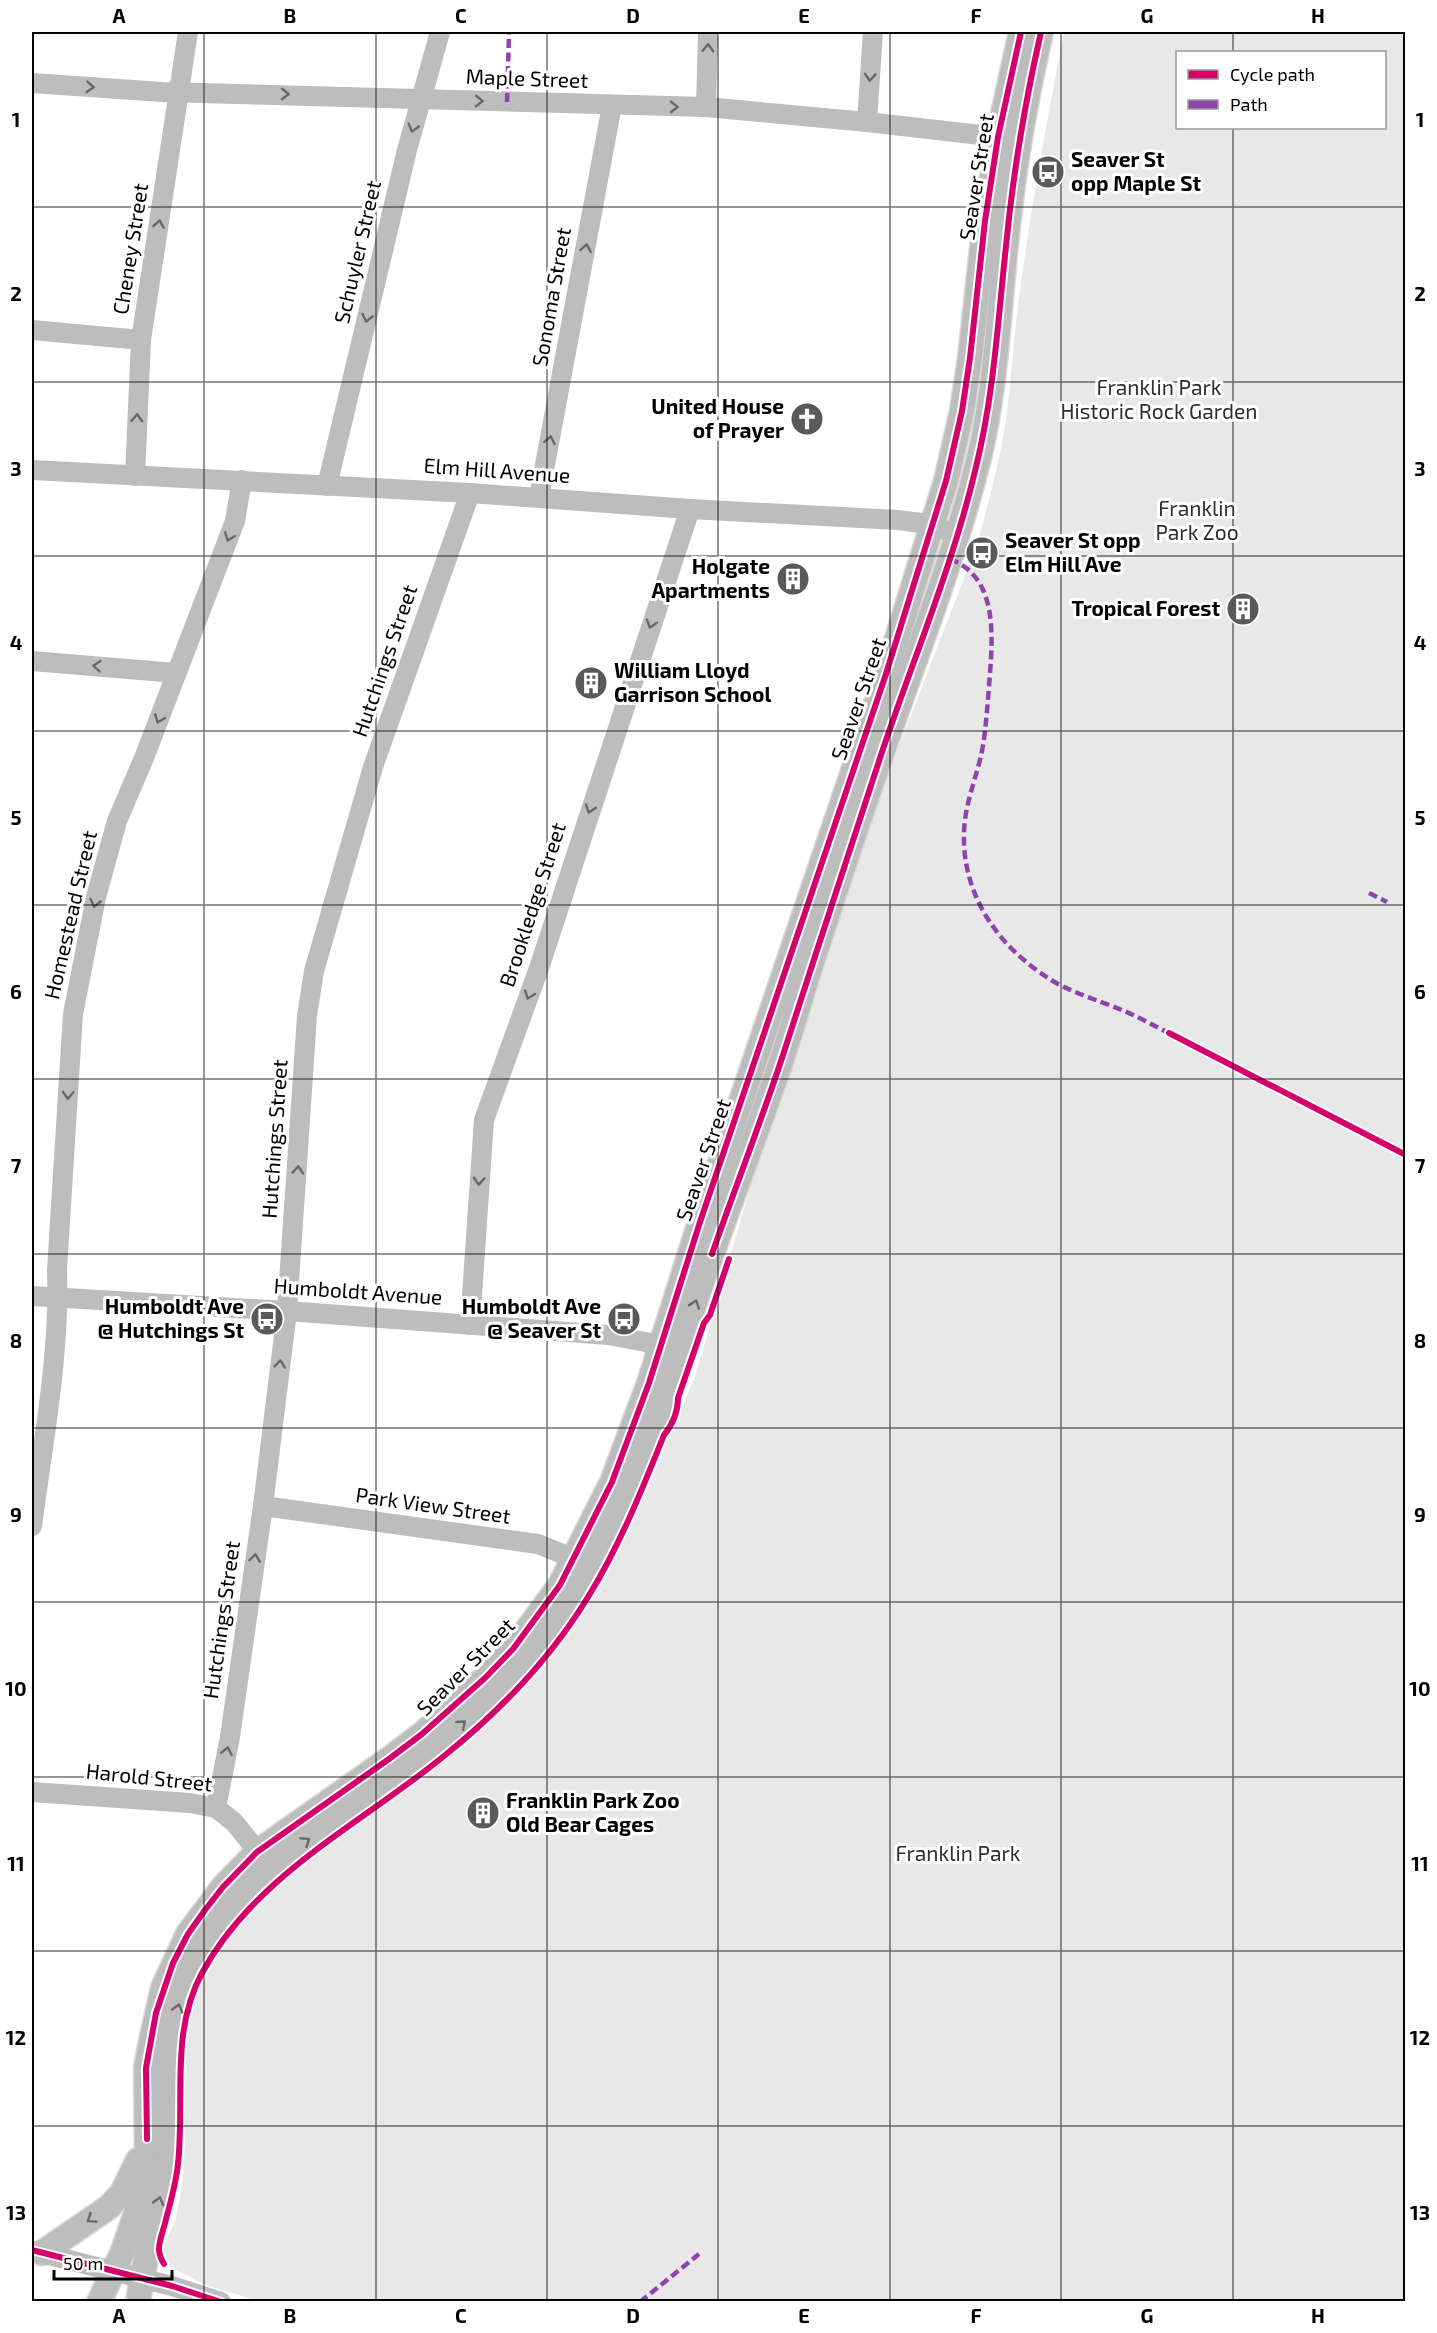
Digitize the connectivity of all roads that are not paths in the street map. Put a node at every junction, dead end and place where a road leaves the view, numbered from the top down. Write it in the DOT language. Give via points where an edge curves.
graph roads {
  1 [pos="188,32"];
  2 [pos="440,32"];
  3 [pos="708,32"];
  4 [pos="873,32"];
  5 [pos="1021,32"];
  6 [pos="1041,32"];
  7 [pos="32,83"];
  8 [pos="178,93"];
  9 [pos="421,100"];
  10 [pos="612,105"];
  11 [pos="706,107"];
  12 [pos="867,122"];
  13 [pos="1009,135"];
  14 [pos="32,330"];
  15 [pos="141,340"];
  16 [pos="32,470"];
  17 [pos="135,476"];
  18 [pos="242,480"];
  19 [pos="327,486"];
  20 [pos="470,493"];
  21 [pos="539,497"];
  22 [pos="690,509"];
  23 [pos="932,526"];
  24 [pos="958,534"];
  25 [pos="32,661"];
  26 [pos="176,673"];
  27 [pos="32,1296"];
  28 [pos="58,1298"];
  29 [pos="287,1311"];
  30 [pos="470,1324"];
  31 [pos="670,1351"];
  32 [pos="263,1506"];
  33 [pos="32,1526"];
  34 [pos="583,1562"];
  35 [pos="32,1792"];
  36 [pos="216,1808"];
  37 [pos="264,1860"];
  38 [pos="147,2139"];
  39 [pos="37,2252"];
  40 [pos="113,2272"];
  41 [pos="139,2290"];
  42 [pos="99,2301"];
  43 [pos="221,2301"];
  1 -- 8 [label="street, Cheney Street"];
  2 -- 9 [label="street, Schuyler Street"];
  11 -- 3 [label="street, one-way"];
  4 -- 12 [label="street, one-way"];
  5 -- 13 [label="main road, Seaver Street"];
  6 -- 13 [label="main road, Seaver Street"];
  7 -- 8 [label="street, Maple Street, one-way"];
  8 -- 9 [label="street, Maple Street, one-way"];
  15 -- 8 [label="street, Cheney Street, one-way"];
  9 -- 10 [label="street, Maple Street, one-way"];
  9 -- 19 [label="street, Schuyler Street, one-way"];
  10 -- 11 [label="street, Maple Street, one-way"];
  21 -- 10 [label="street, Sonoma Street, one-way"];
  11 -- 12 [label="street, Maple Street"];
  12 -- 13 [label="street, Maple Street"];
  13 -- 23 [label="main road, Seaver Street" via="985,221 962,411"];
  13 -- 24 [label="main road, Seaver Street" via="1000,315 984,434"];
  14 -- 15 [label="street"];
  17 -- 15 [label="street, Cheney Street, one-way"];
  16 -- 17 [label="street, Elm Hill Avenue"];
  17 -- 18 [label="street, Elm Hill Avenue"];
  18 -- 19 [label="street, Elm Hill Avenue"];
  18 -- 26 [label="street, Homestead Street, one-way" via="235,521"];
  19 -- 20 [label="street, Elm Hill Avenue"];
  20 -- 21 [label="street, Elm Hill Avenue"];
  29 -- 20 [label="street, Hutchings Street, one-way" via="307,1016 314,971 373,767"];
  21 -- 22 [label="street, Elm Hill Avenue"];
  22 -- 23 [label="street, Elm Hill Avenue" via="898,520"];
  22 -- 30 [label="street, Brookledge Street, one-way" via="539,968 484,1120"];
  23 -- 24 [label="street, Elm Hill Avenue"];
  23 -- 31 [label="main road, Seaver Street" via="885,677 700,1222"];
  31 -- 24 [label="main road, Seaver Street, one-way" via="782,1058"];
  26 -- 25 [label="street, one-way"];
  26 -- 28 [label="street, Homestead Street, one-way" via="117,821 83,956 73,1014"];
  27 -- 28 [label="street, Humboldt Avenue"];
  28 -- 29 [label="street, Humboldt Avenue"];
  28 -- 33 [label="street, Homestead Street"];
  29 -- 30 [label="street, Humboldt Avenue"];
  32 -- 29 [label="street, Hutchings Street, one-way"];
  30 -- 31 [label="street, Humboldt Avenue" via="620,1336"];
  31 -- 34 [label="main road, Seaver Street" via="634,1477"];
  32 -- 34 [label="street, Park View Street" via="538,1544"];
  36 -- 32 [label="street, Hutchings Street, one-way"];
  34 -- 37 [label="main road, Seaver Street" via="558,1623 500,1690 411,1767"];
  35 -- 36 [label="street, Harold Street"];
  36 -- 37 [label="street, Harold Street" via="234,1822"];
  37 -- 38 [label="main road, Seaver Street" via="223,1887 188,1934 163,1988 146,2068"];
  41 -- 37 [label="main road, Seaver Street, one-way" via="164,2184 169,2144 170,2043 182,1994 192,1966"];
  38 -- 39 [label="main road, one-way" via="118,2197 102,2212"];
  38 -- 40 [label="main road, Seaver Street" via="134,2223"];
  39 -- 40 [label="street"];
  40 -- 41 [label="street"];
  40 -- 42 [label="main road, Seaver Street"];
  41 -- 43 [label="street"];
}
